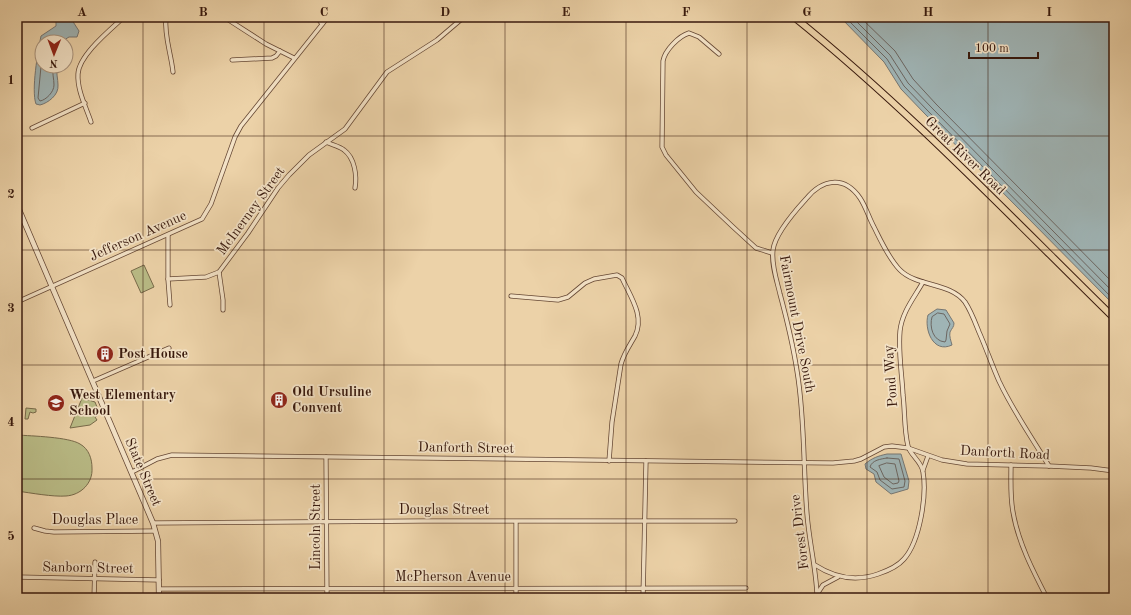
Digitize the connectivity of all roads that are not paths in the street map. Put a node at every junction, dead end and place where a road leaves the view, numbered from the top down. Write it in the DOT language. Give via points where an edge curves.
graph roads {
  1 [pos="124,17"];
  2 [pos="166,17"];
  3 [pos="224,17"];
  4 [pos="316,17"];
  5 [pos="328,17"];
  6 [pos="464,17"];
  7 [pos="794,17"];
  8 [pos="229,18"];
  9 [pos="322,24"];
  10 [pos="280,51"];
  11 [pos="719,54"];
  12 [pos="294,58"];
  13 [pos="232,60"];
  14 [pos="173,72"];
  15 [pos="85,103"];
  16 [pos="91,122"];
  17 [pos="32,128"];
  18 [pos="326,142"];
  19 [pos="354,188"];
  20 [pos="17,207"];
  21 [pos="168,235"];
  22 [pos="772,253"];
  23 [pos="219,272"];
  24 [pos="168,279"];
  25 [pos="923,282"];
  26 [pos="52,287"];
  27 [pos="511,296"];
  28 [pos="17,302"];
  29 [pos="170,305"];
  30 [pos="223,310"];
  31 [pos="1114,318"];
  32 [pos="169,348"];
  33 [pos="93,381"];
  34 [pos="908,448"];
  35 [pos="928,456"];
  36 [pos="326,457"];
  37 [pos="609,461"];
  38 [pos="646,461"];
  39 [pos="804,463"];
  40 [pos="1011,465"];
  41 [pos="1049,466"];
  42 [pos="923,470"];
  43 [pos="1114,471"];
  44 [pos="132,472"];
  45 [pos="645,521"];
  46 [pos="735,521"];
  47 [pos="153,522"];
  48 [pos="327,522"];
  49 [pos="516,522"];
  50 [pos="34,528"];
  51 [pos="155,531"];
  52 [pos="96,562"];
  53 [pos="814,564"];
  54 [pos="17,577"];
  55 [pos="838,577"];
  56 [pos="94,579"];
  57 [pos="159,580"];
  58 [pos="327,588"];
  59 [pos="516,588"];
  60 [pos="644,588"];
  61 [pos="746,588"];
  62 [pos="159,589"];
  63 [pos="1046,596"];
  64 [pos="816,597"];
  65 [pos="19,598"];
  66 [pos="94,598"];
  67 [pos="159,598"];
  68 [pos="327,598"];
  69 [pos="516,598"];
  70 [pos="643,598"];
  71 [pos="1034,598"];
  1 -- 15 [label="street" via="94,46 80,65 78,75"];
  2 -- 14 [label="street" via="166,38"];
  3 -- 8 [label="street"];
  4 -- 9 [label="street"];
  5 -- 9 [label="street, Jefferson Avenue"];
  6 -- 18 [label="street, McInerney Street" via="437,40 388,72 344,129"];
  7 -- 31 [label="main road, Great River Road" via="929,136"];
  8 -- 10 [label="street" via="253,36"];
  9 -- 12 [label="street, Jefferson Avenue"];
  10 -- 12 [label="street"];
  10 -- 13 [label="street" via="272,58"];
  11 -- 22 [label="street" via="699,37 689,33 680,38 665,54 662,143 666,154 691,185 756,248"];
  12 -- 21 [label="street, Jefferson Avenue" via="241,126 205,215 199,221"];
  15 -- 16 [label="street"];
  15 -- 17 [label="street"];
  18 -- 19 [label="street" via="349,154 355,171"];
  18 -- 23 [label="street, McInerney Street" via="298,165 281,184"];
  20 -- 26 [label="street, State Street"];
  21 -- 24 [label="street"];
  21 -- 26 [label="street, Jefferson Avenue"];
  22 -- 25 [label="street, Fairmount Drive South" via="777,237 810,194 820,186 837,182 849,187 859,197 896,265 905,274"];
  22 -- 39 [label="street, Fairmount Drive South" via="797,370"];
  23 -- 24 [label="street, McInerney Street" via="206,277"];
  23 -- 30 [label="street"];
  24 -- 29 [label="street"];
  25 -- 34 [label="street, Pond Way" via="901,320 900,352"];
  25 -- 41 [label="street, Fairmount Drive South" via="955,294 966,305 1005,394"];
  26 -- 28 [label="street, Jefferson Avenue"];
  26 -- 33 [label="street, State Street"];
  27 -- 37 [label="street" via="558,300 568,297 594,279 618,275 622,278 639,316 639,324 621,364"];
  32 -- 33 [label="street"];
  33 -- 44 [label="street, State Street"];
  34 -- 35 [label="street, Danforth Road"];
  34 -- 39 [label="street, Danforth Road" via="884,447 861,459 846,462"];
  34 -- 42 [label="street, Pond Way"];
  35 -- 40 [label="street, Danforth Road" via="962,464"];
  35 -- 42 [label="street"];
  36 -- 37 [label="street, Danforth Street"];
  36 -- 44 [label="street, Danforth Street" via="172,455 157,459"];
  36 -- 48 [label="street, Lincoln Street"];
  37 -- 38 [label="street, Danforth Street"];
  38 -- 39 [label="street, Danforth Street"];
  38 -- 45 [label="street"];
  39 -- 53 [label="street, Forest Drive" via="808,528"];
  40 -- 41 [label="street, Danforth Road"];
  40 -- 63 [label="street" via="1012,501 1016,524 1028,559"];
  41 -- 43 [label="street, Danforth Road"];
  42 -- 55 [label="street" via="921,515 915,539 904,560 894,567 866,578"];
  44 -- 47 [label="street, State Street"];
  45 -- 46 [label="street, Douglas Street"];
  45 -- 49 [label="street, Douglas Street"];
  45 -- 60 [label="street"];
  47 -- 48 [label="street, Douglas Street"];
  47 -- 51 [label="street, State Street"];
  48 -- 49 [label="street, Douglas Street"];
  48 -- 58 [label="street, Lincoln Street"];
  49 -- 59 [label="street"];
  50 -- 51 [label="street, Douglas Place" via="54,532"];
  51 -- 57 [label="street, State Street" via="159,552"];
  52 -- 56 [label="street"];
  53 -- 55 [label="street"];
  53 -- 64 [label="street, Forest Drive"];
  54 -- 56 [label="street, Sanborn Street"];
  54 -- 65 [label="street"];
  55 -- 64 [label="street" via="823,585"];
  56 -- 57 [label="street, Sanborn Street"];
  56 -- 66 [label="street"];
  57 -- 62 [label="street, State Street"];
  58 -- 59 [label="street, McPherson Avenue"];
  58 -- 62 [label="street, McPherson Avenue"];
  58 -- 68 [label="street, Lincoln Street"];
  59 -- 60 [label="street, McPherson Avenue"];
  59 -- 69 [label="street"];
  60 -- 61 [label="street, McPherson Avenue"];
  60 -- 70 [label="street"];
  62 -- 67 [label="street, State Street"];
  63 -- 71 [label="street"];
}
